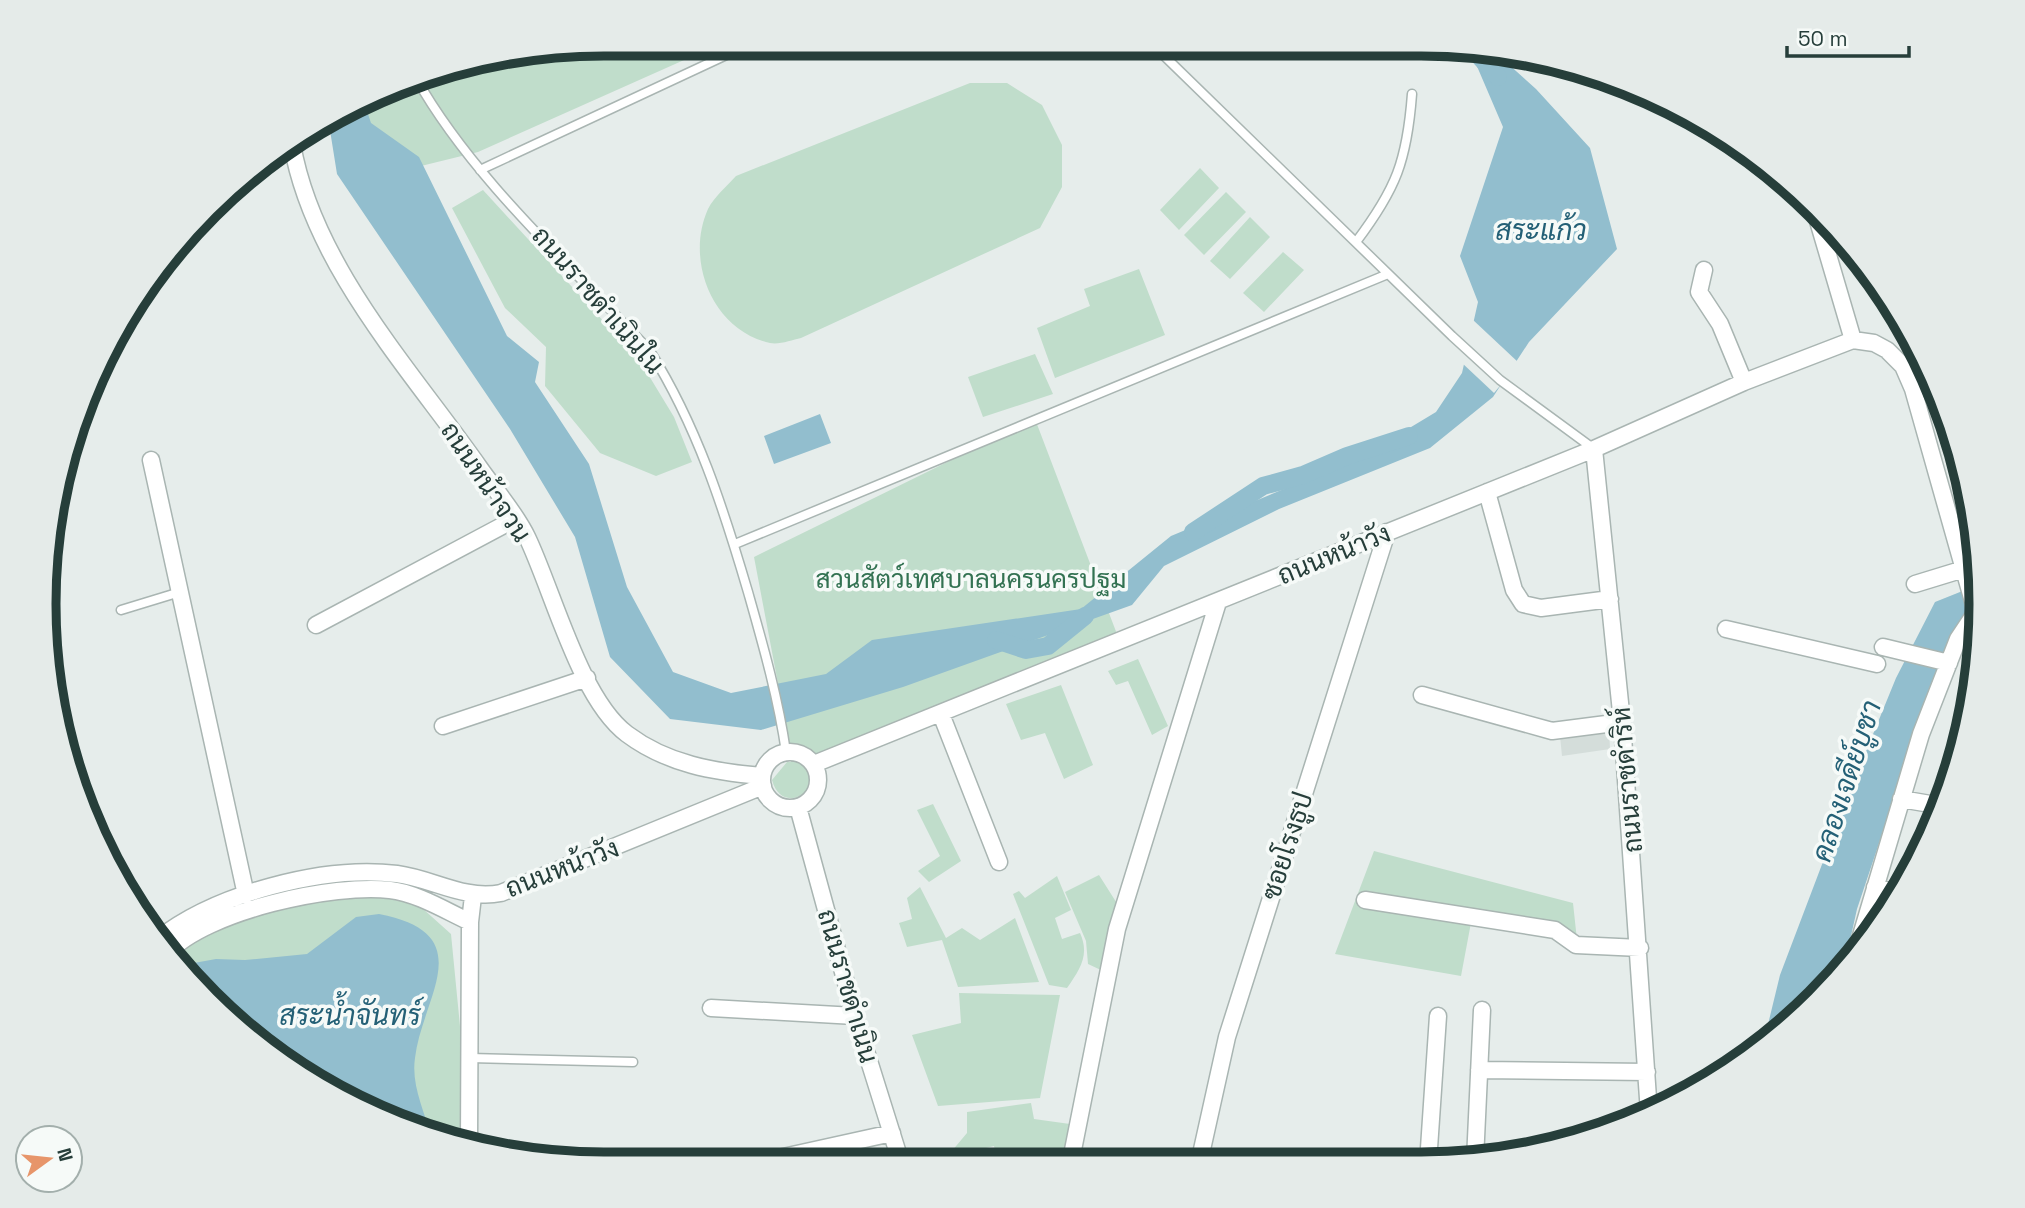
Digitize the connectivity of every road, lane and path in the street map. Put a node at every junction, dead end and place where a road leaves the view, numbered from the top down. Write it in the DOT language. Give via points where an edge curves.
graph roads {
  1 [pos="724,56"];
  2 [pos="1164,56"];
  3 [pos="421,88"];
  4 [pos="1412,94"];
  5 [pos="290,155"];
  6 [pos="480,170"];
  7 [pos="1821,230"];
  8 [pos="1356,242"];
  9 [pos="1704,271"];
  10 [pos="1388,274"];
  11 [pos="1853,340"];
  12 [pos="1744,382"];
  13 [pos="1594,449"];
  14 [pos="151,460"];
  15 [pos="1487,492"];
  16 [pos="515,519"];
  17 [pos="1387,533"];
  18 [pos="735,544"];
  19 [pos="1965,572"];
  20 [pos="1915,584"];
  21 [pos="1968,585"];
  22 [pos="180,592"];
  23 [pos="1610,599"];
  24 [pos="1218,602"];
  25 [pos="121,610"];
  26 [pos="316,625"];
  27 [pos="1968,625"];
  28 [pos="1726,629"];
  29 [pos="1887,648"];
  30 [pos="1942,661"];
  31 [pos="1877,664"];
  32 [pos="587,678"];
  33 [pos="1422,695"];
  34 [pos="941,714"];
  35 [pos="1622,722"];
  36 [pos="443,726"];
  37 [pos="786,752"];
  38 [pos="814,764"];
  39 [pos="762,781"];
  40 [pos="1901,799"];
  41 [pos="1931,804"];
  42 [pos="797,807"];
  43 [pos="999,862"];
  44 [pos="1875,887"];
  45 [pos="1888,890"];
  46 [pos="246,895"];
  47 [pos="473,896"];
  48 [pos="1366,900"];
  49 [pos="470,922"];
  50 [pos="1863,928"];
  51 [pos="166,934"];
  52 [pos="176,946"];
  53 [pos="1640,948"];
  54 [pos="711,1008"];
  55 [pos="1482,1010"];
  56 [pos="855,1016"];
  57 [pos="1438,1016"];
  58 [pos="470,1058"];
  59 [pos="633,1062"];
  60 [pos="1479,1070"];
  61 [pos="1647,1072"];
  62 [pos="1648,1102"];
  63 [pos="892,1133"];
  64 [pos="469,1135"];
  65 [pos="1475,1149"];
  66 [pos="1073,1150"];
  67 [pos="806,1152"];
  68 [pos="898,1152"];
  69 [pos="1201,1152"];
  70 [pos="1429,1152"];
  1 -- 6 [label="lane"];
  2 -- 8 [label="lane"];
  3 -- 6 [label="lane, ถนนราชดำเนินใน"];
  4 -- 8 [label="lane" via="1406,150 1397,179"];
  5 -- 16 [label="street, ถนนหน้าจวน" via="338,269"];
  6 -- 18 [label="lane, ถนนราชดำเนินใน" via="650,351 689,418"];
  7 -- 11 [label="street"];
  8 -- 10 [label="lane"];
  9 -- 12 [label="street" via="1699,292 1720,324"];
  10 -- 13 [label="lane" via="1500,380"];
  10 -- 18 [label="lane"];
  11 -- 12 [label="street, ถนนหน้าวัง"];
  11 -- 19 [label="street" via="1874,343 1903,366"];
  12 -- 13 [label="street, ถนนหน้าวัง"];
  13 -- 15 [label="street, ถนนหน้าวัง"];
  13 -- 23 [label="street, ถนนราชดำริห์"];
  14 -- 22 [label="street"];
  15 -- 17 [label="street, ถนนหน้าวัง"];
  15 -- 23 [label="street" via="1514,590 1523,604 1541,608"];
  16 -- 26 [label="street"];
  16 -- 32 [label="street, ถนนหน้าจวน"];
  17 -- 24 [label="street, ถนนหน้าวัง"];
  17 -- 69 [label="street, ซอยโรงธูป" via="1227,1037"];
  18 -- 37 [label="lane, ถนนราชดำเนินใน" via="767,657"];
  19 -- 20 [label="street"];
  19 -- 21 [label="street"];
  22 -- 25 [label="lane"];
  22 -- 46 [label="street"];
  23 -- 35 [label="street, ถนนราชดำริห์"];
  24 -- 34 [label="street, ถนนหน้าวัง"];
  24 -- 66 [label="street" via="1117,929"];
  27 -- 30 [label="street"];
  28 -- 31 [label="street"];
  29 -- 30 [label="street"];
  30 -- 40 [label="street"];
  32 -- 36 [label="street"];
  32 -- 39 [label="street, ถนนหน้าจวน" via="600,704 626,734 670,758"];
  33 -- 35 [label="street" via="1552,730"];
  34 -- 38 [label="street, ถนนหน้าวัง"];
  34 -- 43 [label="street"];
  35 -- 53 [label="street, ถนนราชดำริห์"];
  37 -- 38 [label="street" via="802,754"];
  37 -- 39 [label="street, ถนนหน้าวัง" via="770,760"];
  38 -- 42 [label="street" via="817,790"];
  39 -- 42 [label="street" via="766,795 780,807"];
  39 -- 47 [label="street, ถนนหน้าวัง" via="501,893"];
  40 -- 41 [label="street"];
  40 -- 44 [label="street"];
  42 -- 56 [label="street, ถนนราชดำเนิน"];
  44 -- 45 [label="street"];
  44 -- 50 [label="street"];
  46 -- 47 [label="street, ถนนหน้าวัง" via="314,877 381,873"];
  46 -- 51 [label="street, ถนนหน้าวัง" via="194,916"];
  47 -- 49 [label="street"];
  48 -- 53 [label="street" via="1555,930 1576,945"];
  49 -- 52 [label="street" via="393,890 370,889 294,898 253,909 193,931"];
  49 -- 58 [label="street"];
  53 -- 61 [label="street, ถนนราชดำริห์"];
  54 -- 56 [label="street"];
  55 -- 60 [label="street"];
  56 -- 63 [label="street, ถนนราชดำเนิน"];
  57 -- 70 [label="street"];
  58 -- 59 [label="lane"];
  58 -- 64 [label="street"];
  60 -- 61 [label="street"];
  60 -- 65 [label="street"];
  61 -- 62 [label="street, ถนนราชดำริห์"];
  63 -- 67 [label="street"];
  63 -- 68 [label="street, ถนนราชดำเนิน"];
}
